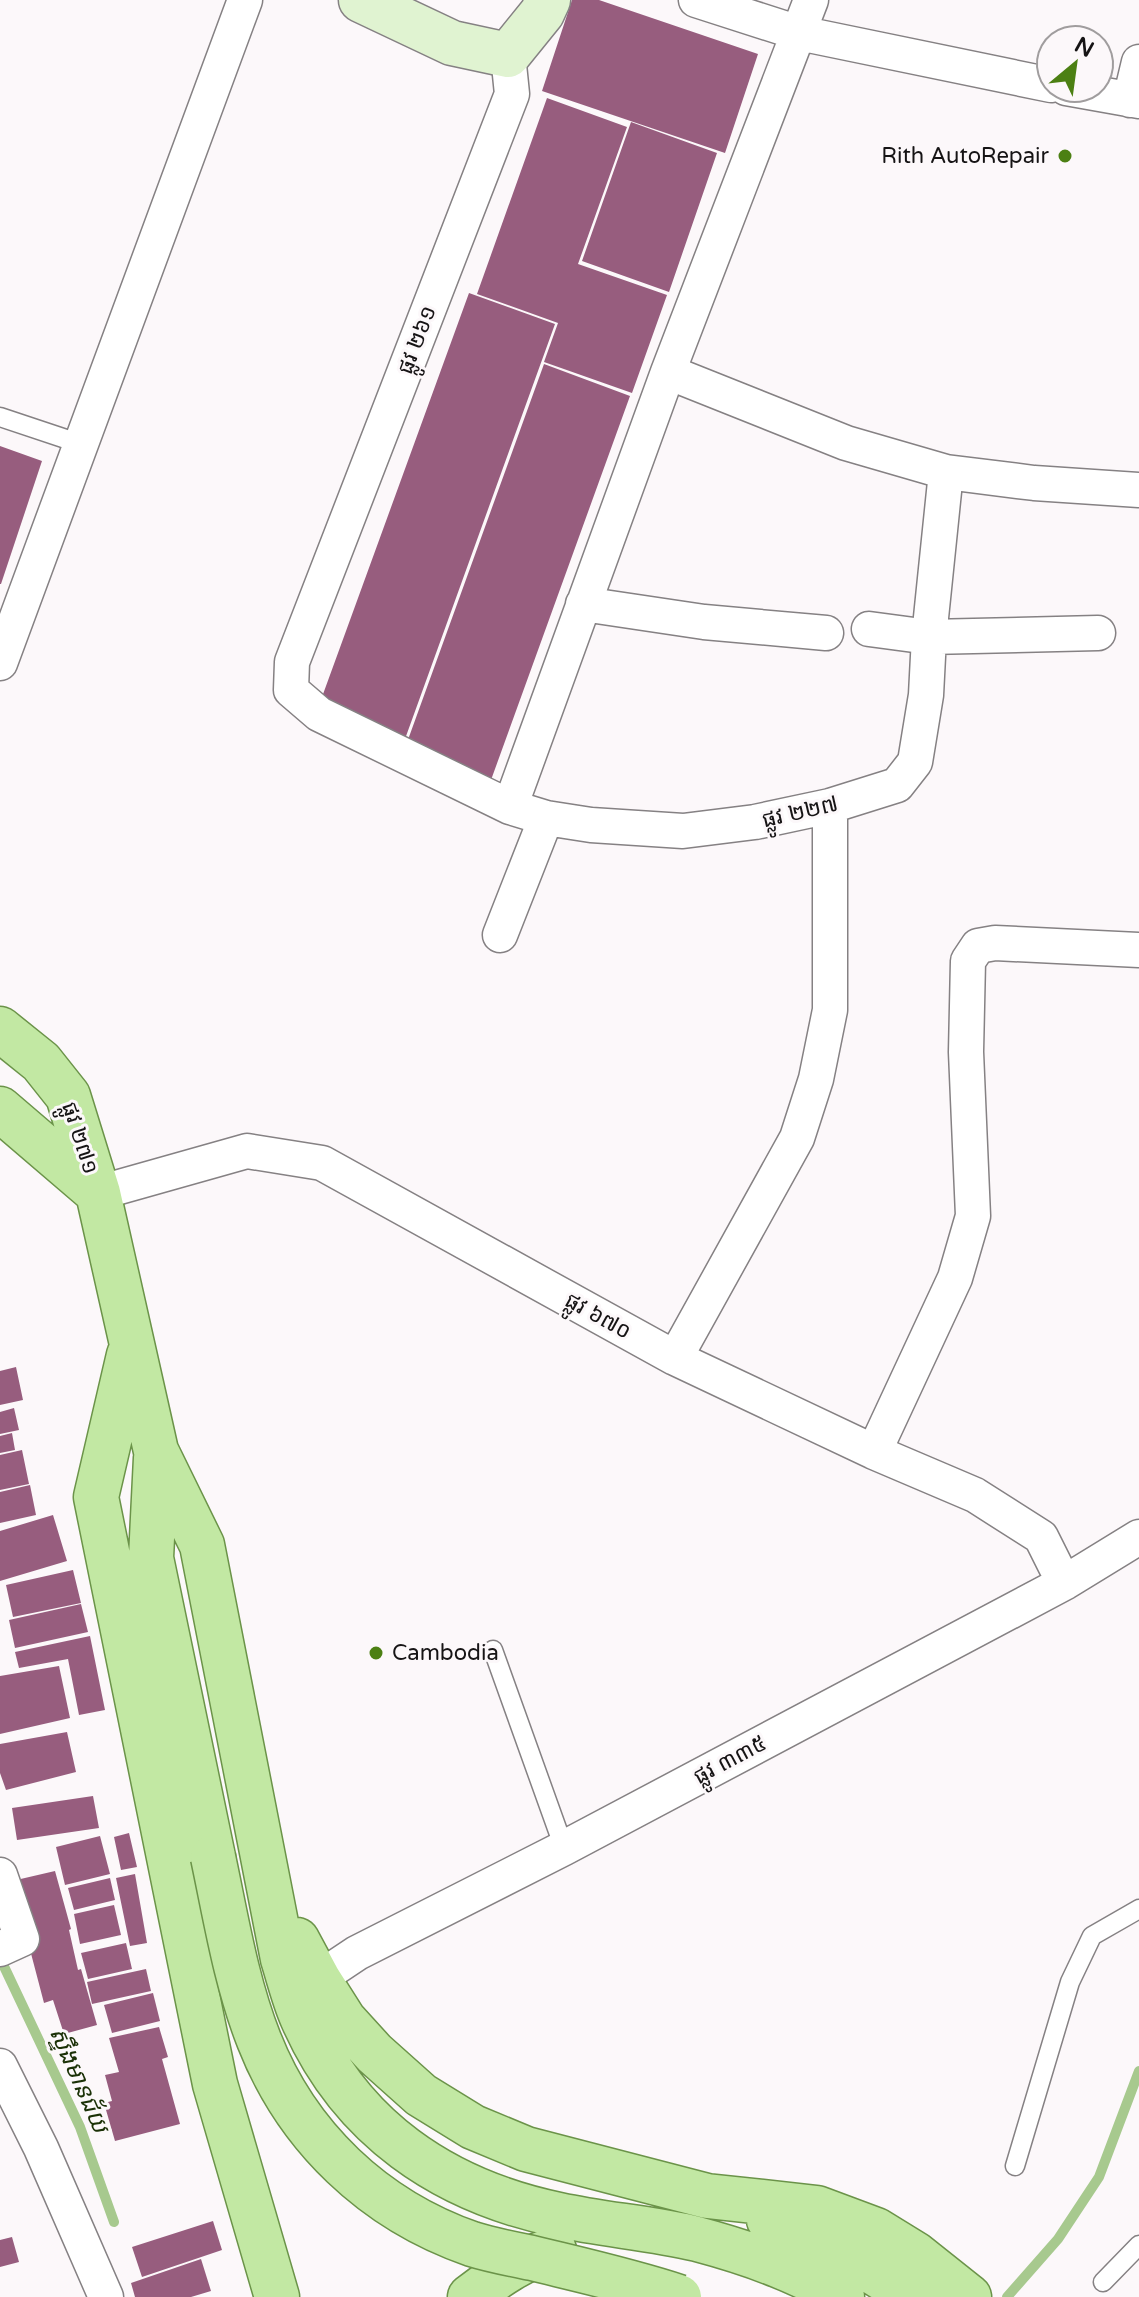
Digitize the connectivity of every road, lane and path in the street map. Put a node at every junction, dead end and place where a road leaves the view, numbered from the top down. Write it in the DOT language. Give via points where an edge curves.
graph roads {
  1 [pos="245,0"];
  2 [pos="361,0"];
  3 [pos="548,0"];
  4 [pos="696,0"];
  5 [pos="811,0"];
  6 [pos="799,33"];
  7 [pos="508,55"];
  8 [pos="1139,62"];
  9 [pos="1035,82"];
  10 [pos="1134,101"];
  11 [pos="668,372"];
  12 [pos="0,417"];
  13 [pos="81,444"];
  14 [pos="946,472"];
  15 [pos="1139,490"];
  16 [pos="583,604"];
  17 [pos="869,629"];
  18 [pos="826,633"];
  19 [pos="1098,633"];
  20 [pos="929,637"];
  21 [pos="2,651"];
  22 [pos="291,690"];
  23 [pos="830,806"];
  24 [pos="510,807"];
  25 [pos="546,818"];
  26 [pos="500,935"];
  27 [pos="1139,950"];
  28 [pos="0,1029"];
  29 [pos="0,1109"];
  30 [pos="98,1193"];
  31 [pos="132,1345"];
  32 [pos="675,1358"];
  33 [pos="156,1451"];
  34 [pos="874,1452"];
  35 [pos="1139,1537"];
  36 [pos="1064,1583"];
  37 [pos="493,1650"];
  38 [pos="564,1848"];
  39 [pos="0,1875"];
  40 [pos="268,1885"];
  41 [pos="1139,1909"];
  42 [pos="4,1947"];
  43 [pos="318,1979"];
  44 [pos="0,2066"];
  45 [pos="1015,2166"];
  46 [pos="707,2196"];
  47 [pos="696,2239"];
  48 [pos="1139,2245"];
  49 [pos="1103,2282"];
  50 [pos="106,2297"];
  51 [pos="277,2297"];
  52 [pos="470,2297"];
  53 [pos="679,2297"];
  54 [pos="842,2297"];
  55 [pos="911,2297"];
  56 [pos="969,2297"];
  1 -- 13 [label="street"];
  2 -- 7 [label="street" via="452,43"];
  3 -- 7 [label="street"];
  4 -- 6 [label="street"];
  5 -- 6 [label="street"];
  6 -- 9 [label="street"];
  6 -- 11 [label="street"];
  7 -- 22 [label="street, ផ្លូវ ២៦១" via="512,94 292,662"];
  8 -- 10 [label="street"];
  11 -- 14 [label="street" via="846,443"];
  11 -- 16 [label="street"];
  12 -- 13 [label="lane"];
  13 -- 21 [label="street"];
  14 -- 15 [label="street"];
  14 -- 20 [label="street, ផ្លូវ ២២៧"];
  16 -- 18 [label="street"];
  16 -- 24 [label="street"];
  17 -- 20 [label="street"];
  19 -- 20 [label="street"];
  20 -- 23 [label="street, ផ្លូវ ២២៧" via="915,762 897,785"];
  22 -- 24 [label="street, ផ្លូវ ២២៧" via="319,714"];
  23 -- 25 [label="street, ផ្លូវ ២២៧" via="683,831"];
  23 -- 32 [label="street" via="830,1010 816,1079 797,1138"];
  24 -- 25 [label="street, ផ្លូវ ២២៧"];
  25 -- 26 [label="street"];
  27 -- 34 [label="street" via="995,943 978,946 968,961 973,1216 955,1278"];
  28 -- 30 [label="main road, ផ្លូវ ២៧១" via="41,1062 68,1096"];
  29 -- 30 [label="main road, ផ្លូវ ២៧១"];
  30 -- 31 [label="main road"];
  30 -- 32 [label="street, ផ្លូវ ៦៧០" via="247,1151 322,1163"];
  31 -- 33 [label="main road"];
  31 -- 51 [label="main road" via="96,1497 215,2084"];
  32 -- 34 [label="street, ផ្លូវ ៦៧០"];
  33 -- 40 [label="main road" via="202,1545"];
  33 -- 53 [label="main road, bridge" via="151,1558 242,1990 285,2093 341,2165 415,2219 475,2245"];
  34 -- 36 [label="street, ផ្លូវ ៦៧០" via="975,1495 1041,1537"];
  35 -- 36 [label="street, ផ្លូវ ៣៣៥"];
  36 -- 38 [label="street, ផ្លូវ ៣៣៥"];
  37 -- 38 [label="lane"];
  38 -- 43 [label="street, ផ្លូវ ៣៣៥" via="357,1953"];
  39 -- 42 [label="street" via="22,1939"];
  40 -- 43 [label="main road"];
  40 -- 47 [label="main road" via="301,2015 323,2060 386,2135 464,2185 511,2201 557,2215"];
  41 -- 45 [label="lane" via="1092,1936 1075,1970"];
  43 -- 46 [label="main road" via="344,2020 374,2053 421,2095 473,2127 526,2149"];
  44 -- 50 [label="street"];
  46 -- 55 [label="main road" via="811,2236"];
  46 -- 56 [label="main road" via="817,2208 876,2230"];
  47 -- 52 [label="main road" via="584,2243 541,2253 505,2270"];
  47 -- 54 [label="main road" via="790,2270"];
  48 -- 49 [label="lane"];
}
